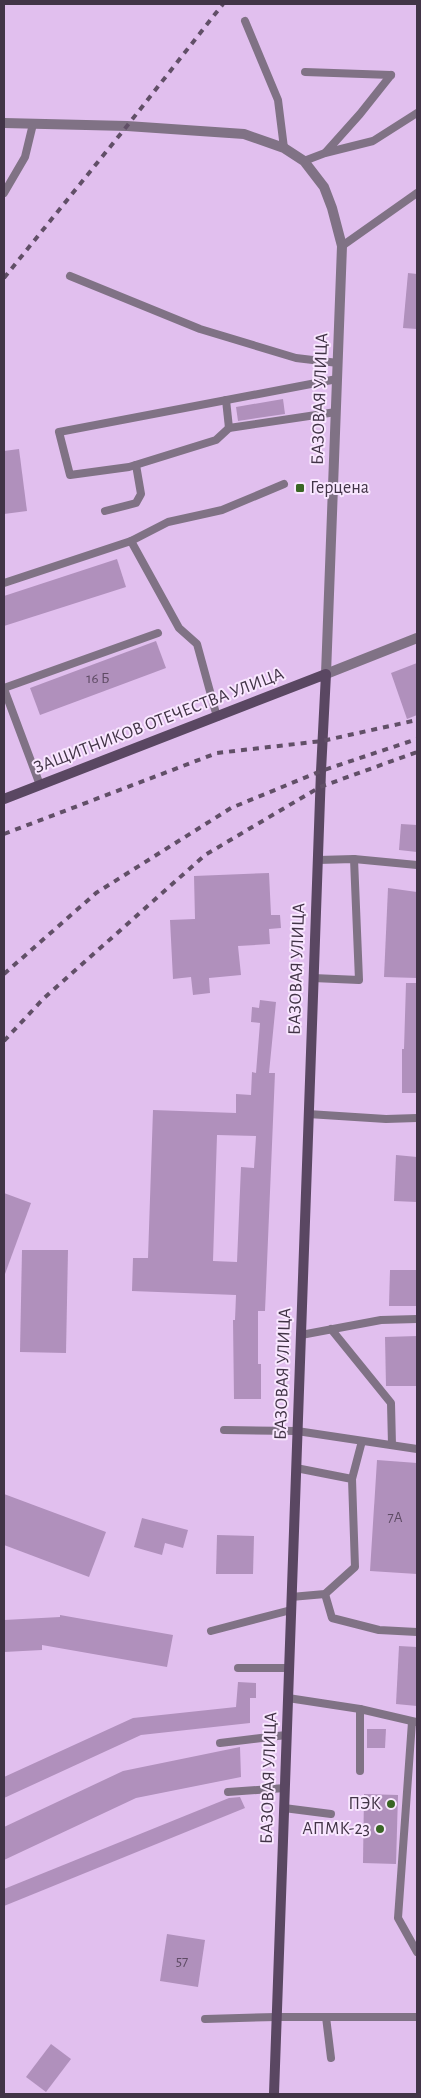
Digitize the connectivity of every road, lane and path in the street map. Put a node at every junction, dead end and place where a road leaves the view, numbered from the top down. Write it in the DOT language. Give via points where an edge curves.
graph roads {
  1 [pos="245,21"];
  2 [pos="305,72"];
  3 [pos="417,113"];
  4 [pos="4,123"];
  5 [pos="33,124"];
  6 [pos="284,148"];
  7 [pos="325,153"];
  8 [pos="304,161"];
  9 [pos="4,193"];
  10 [pos="417,193"];
  11 [pos="342,246"];
  12 [pos="70,276"];
  13 [pos="338,363"];
  14 [pos="337,379"];
  15 [pos="226,400"];
  16 [pos="336,412"];
  17 [pos="229,428"];
  18 [pos="136,465"];
  19 [pos="284,484"];
  20 [pos="105,511"];
  21 [pos="131,542"];
  22 [pos="4,583"];
  23 [pos="158,633"];
  24 [pos="417,638"];
  25 [pos="326,674"];
  26 [pos="4,688"];
  27 [pos="217,717"];
  28 [pos="40,785"];
  29 [pos="4,799"];
  30 [pos="354,859"];
  31 [pos="318,860"];
  32 [pos="417,864"];
  33 [pos="314,978"];
  34 [pos="308,1114"];
  35 [pos="417,1118"];
  36 [pos="417,1319"];
  37 [pos="331,1329"];
  38 [pos="301,1334"];
  39 [pos="224,1430"];
  40 [pos="297,1432"];
  41 [pos="362,1441"];
  42 [pos="392,1445"];
  43 [pos="417,1449"];
  44 [pos="296,1468"];
  45 [pos="352,1479"];
  46 [pos="325,1594"];
  47 [pos="291,1597"];
  48 [pos="291,1610"];
  49 [pos="211,1631"];
  50 [pos="417,1632"];
  51 [pos="238,1668"];
  52 [pos="289,1668"];
  53 [pos="288,1698"];
  54 [pos="360,1709"];
  55 [pos="415,1722"];
  56 [pos="286,1735"];
  57 [pos="417,1737"];
  58 [pos="220,1743"];
  59 [pos="360,1771"];
  60 [pos="284,1788"];
  61 [pos="228,1792"];
  62 [pos="284,1808"];
  63 [pos="331,1814"];
  64 [pos="417,1952"];
  65 [pos="276,2017"];
  66 [pos="326,2017"];
  67 [pos="417,2018"];
  68 [pos="206,2019"];
  69 [pos="331,2058"];
  70 [pos="274,2094"];
  1 -- 6 [label="lane" via="278,100"];
  2 -- 7 [label="lane" via="391,75"];
  3 -- 7 [label="lane" via="373,141"];
  4 -- 5 [label="street, БАЗОВАЯ УЛИЦА"];
  5 -- 6 [label="street, БАЗОВАЯ УЛИЦА" via="244,134"];
  5 -- 9 [label="lane" via="25,157"];
  6 -- 8 [label="street, БАЗОВАЯ УЛИЦА"];
  7 -- 8 [label="lane"];
  8 -- 11 [label="street, БАЗОВАЯ УЛИЦА" via="324,187"];
  10 -- 11 [label="lane"];
  11 -- 13 [label="street, БАЗОВАЯ УЛИЦА"];
  12 -- 13 [label="lane" via="200,329 296,358"];
  13 -- 14 [label="street, БАЗОВАЯ УЛИЦА"];
  14 -- 15 [label="lane"];
  14 -- 16 [label="street, БАЗОВАЯ УЛИЦА"];
  15 -- 17 [label="lane"];
  15 -- 18 [label="lane" via="59,432 70,475"];
  16 -- 17 [label="lane"];
  16 -- 25 [label="street, БАЗОВАЯ УЛИЦА"];
  17 -- 18 [label="lane" via="216,440"];
  18 -- 20 [label="lane" via="141,494 136,503"];
  19 -- 21 [label="lane" via="222,510 168,522"];
  21 -- 22 [label="lane"];
  21 -- 27 [label="lane" via="179,628 197,644"];
  23 -- 26 [label="lane"];
  24 -- 25 [label="street"];
  25 -- 27 [label="main road, ЗАЩИТНИКОВ ОТЕЧЕСТВА УЛИЦА"];
  25 -- 31 [label="main road, БАЗОВАЯ УЛИЦА"];
  26 -- 28 [label="lane"];
  27 -- 28 [label="main road, ЗАЩИТНИКОВ ОТЕЧЕСТВА УЛИЦА"];
  28 -- 29 [label="main road, ЗАЩИТНИКОВ ОТЕЧЕСТВА УЛИЦА"];
  30 -- 31 [label="lane"];
  30 -- 32 [label="lane"];
  30 -- 33 [label="lane" via="359,980"];
  31 -- 33 [label="main road, БАЗОВАЯ УЛИЦА"];
  33 -- 34 [label="main road, БАЗОВАЯ УЛИЦА"];
  34 -- 35 [label="lane"];
  34 -- 38 [label="main road, БАЗОВАЯ УЛИЦА"];
  36 -- 37 [label="lane" via="381,1320"];
  37 -- 38 [label="lane"];
  37 -- 42 [label="lane" via="391,1403"];
  38 -- 40 [label="main road, БАЗОВАЯ УЛИЦА"];
  39 -- 40 [label="lane"];
  40 -- 41 [label="lane"];
  40 -- 44 [label="main road, БАЗОВАЯ УЛИЦА"];
  41 -- 42 [label="lane"];
  41 -- 45 [label="lane"];
  42 -- 43 [label="lane"];
  44 -- 45 [label="lane"];
  44 -- 47 [label="main road, БАЗОВАЯ УЛИЦА"];
  45 -- 46 [label="lane" via="355,1567"];
  46 -- 47 [label="lane"];
  46 -- 50 [label="lane" via="332,1618 379,1630"];
  47 -- 48 [label="main road, БАЗОВАЯ УЛИЦА"];
  48 -- 49 [label="lane"];
  48 -- 52 [label="main road, БАЗОВАЯ УЛИЦА"];
  51 -- 52 [label="lane"];
  52 -- 53 [label="main road, БАЗОВАЯ УЛИЦА"];
  53 -- 54 [label="lane"];
  53 -- 56 [label="main road, БАЗОВАЯ УЛИЦА"];
  54 -- 55 [label="lane"];
  54 -- 59 [label="lane"];
  55 -- 57 [label="lane"];
  55 -- 64 [label="lane" via="398,1918"];
  56 -- 58 [label="lane"];
  56 -- 60 [label="main road, БАЗОВАЯ УЛИЦА"];
  60 -- 61 [label="lane"];
  60 -- 62 [label="main road, БАЗОВАЯ УЛИЦА"];
  62 -- 63 [label="lane"];
  62 -- 65 [label="main road, БАЗОВАЯ УЛИЦА"];
  65 -- 66 [label="lane"];
  65 -- 68 [label="lane"];
  65 -- 70 [label="main road, БАЗОВАЯ УЛИЦА"];
  66 -- 67 [label="lane"];
  66 -- 69 [label="lane"];
}
